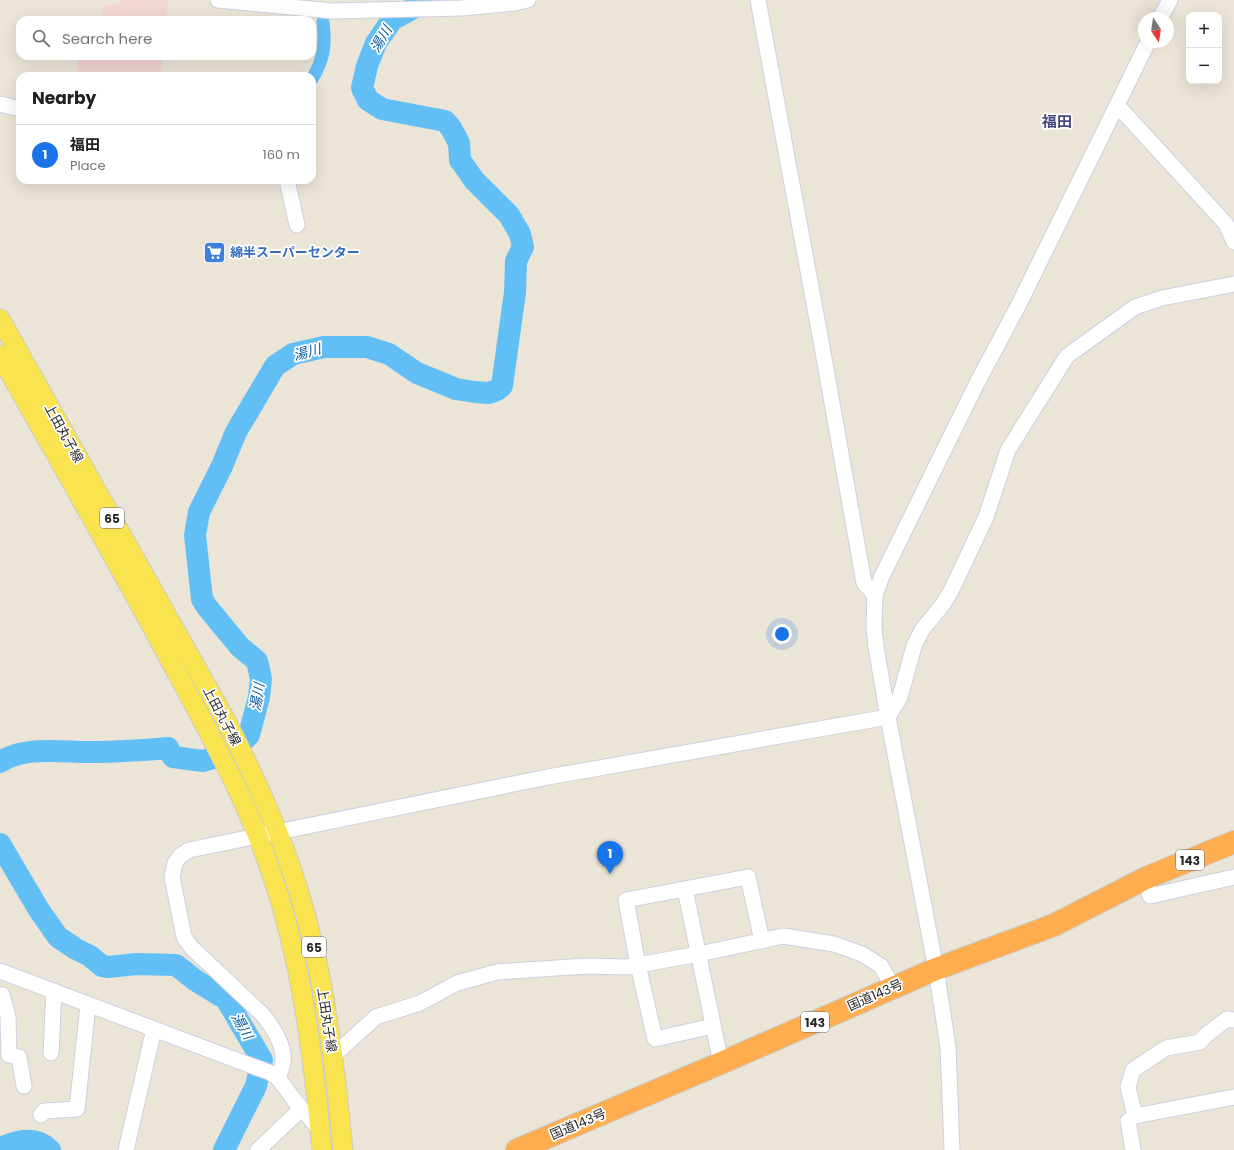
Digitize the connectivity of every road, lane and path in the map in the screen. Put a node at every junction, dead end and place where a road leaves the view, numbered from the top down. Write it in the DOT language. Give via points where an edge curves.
graph roads {
  1 [pos="218,0"];
  2 [pos="528,0"];
  3 [pos="758,0"];
  4 [pos="1170,0"];
  5 [pos="1163,12"];
  6 [pos="1145,48"];
  7 [pos="0,104"];
  8 [pos="1117,105"];
  9 [pos="16,108"];
  10 [pos="288,184"];
  11 [pos="298,225"];
  12 [pos="1234,242"];
  13 [pos="1234,284"];
  14 [pos="0,319"];
  15 [pos="0,355"];
  16 [pos="875,595"];
  17 [pos="888,717"];
  18 [pos="277,832"];
  19 [pos="258,836"];
  20 [pos="1234,842"];
  21 [pos="1234,877"];
  22 [pos="1146,878"];
  23 [pos="685,889"];
  24 [pos="762,941"];
  25 [pos="699,954"];
  26 [pos="638,964"];
  27 [pos="936,969"];
  28 [pos="0,971"];
  29 [pos="893,987"];
  30 [pos="54,991"];
  31 [pos="0,994"];
  32 [pos="88,1005"];
  33 [pos="1234,1020"];
  34 [pos="713,1026"];
  35 [pos="154,1029"];
  36 [pos="51,1053"];
  37 [pos="333,1056"];
  38 [pos="721,1063"];
  39 [pos="274,1075"];
  40 [pos="24,1086"];
  41 [pos="1234,1097"];
  42 [pos="302,1109"];
  43 [pos="41,1115"];
  44 [pos="1135,1116"];
  45 [pos="320,1130"];
  46 [pos="126,1150"];
  47 [pos="258,1150"];
  48 [pos="322,1150"];
  49 [pos="343,1150"];
  50 [pos="516,1150"];
  51 [pos="952,1150"];
  52 [pos="1133,1150"];
  1 -- 2 [label="street" via="332,11 462,8"];
  3 -- 16 [label="street" via="864,583"];
  4 -- 5 [label="street"];
  6 -- 8 [label="street"];
  7 -- 9 [label="street"];
  8 -- 12 [label="street" via="1226,224"];
  8 -- 16 [label="street" via="969,399"];
  10 -- 11 [label="street"];
  13 -- 17 [label="street" via="1162,298 1135,307 1067,356 1008,450 986,517 951,591 922,630 914,646 900,697"];
  14 -- 18 [label="main road, 上田丸子線 / 65" via="224,717 244,755"];
  15 -- 19 [label="main road, 上田丸子線 / 65" via="207,728 243,799"];
  16 -- 17 [label="street" via="876,647"];
  17 -- 18 [label="street" via="548,777"];
  17 -- 27 [label="street"];
  18 -- 19 [label="street"];
  18 -- 37 [label="main road, 上田丸子線 / 65" via="292,871 310,932"];
  19 -- 39 [label="street" via="189,850 175,863 172,877 184,937 190,947 263,1015 273,1028 281,1047 283,1062"];
  19 -- 45 [label="main road, 上田丸子線 / 65" via="279,895 300,981"];
  20 -- 22 [label="highway, 国道143号 / 143"];
  21 -- 22 [label="street" via="1150,896"];
  22 -- 27 [label="highway, 国道143号 / 143" via="1054,925"];
  23 -- 24 [label="street" via="748,877"];
  23 -- 25 [label="street"];
  23 -- 26 [label="street" via="626,900"];
  24 -- 25 [label="street"];
  24 -- 29 [label="street" via="784,936 834,944 862,954 881,966"];
  25 -- 26 [label="street"];
  25 -- 34 [label="street"];
  26 -- 34 [label="street" via="655,1039"];
  26 -- 37 [label="street" via="497,972 457,983 420,1003 376,1017"];
  27 -- 29 [label="highway, 国道143号 / 143"];
  27 -- 51 [label="street" via="948,1047"];
  28 -- 30 [label="street"];
  29 -- 38 [label="highway, 国道143号 / 143"];
  30 -- 32 [label="street"];
  30 -- 36 [label="street"];
  31 -- 40 [label="street" via="8,1016 9,1055 19,1057"];
  32 -- 35 [label="street"];
  32 -- 43 [label="street" via="77,1109 44,1111"];
  33 -- 44 [label="street" via="1227,1019 1200,1042 1166,1048 1134,1070 1128,1087"];
  34 -- 38 [label="street"];
  35 -- 39 [label="street"];
  35 -- 46 [label="street"];
  37 -- 49 [label="main road, 上田丸子線 / 65"];
  38 -- 50 [label="highway, 国道143号 / 143"];
  39 -- 42 [label="street"];
  41 -- 44 [label="street"];
  42 -- 45 [label="street"];
  42 -- 47 [label="street"];
  44 -- 52 [label="street" via="1128,1121"];
  45 -- 48 [label="main road, 上田丸子線 / 65"];
}
